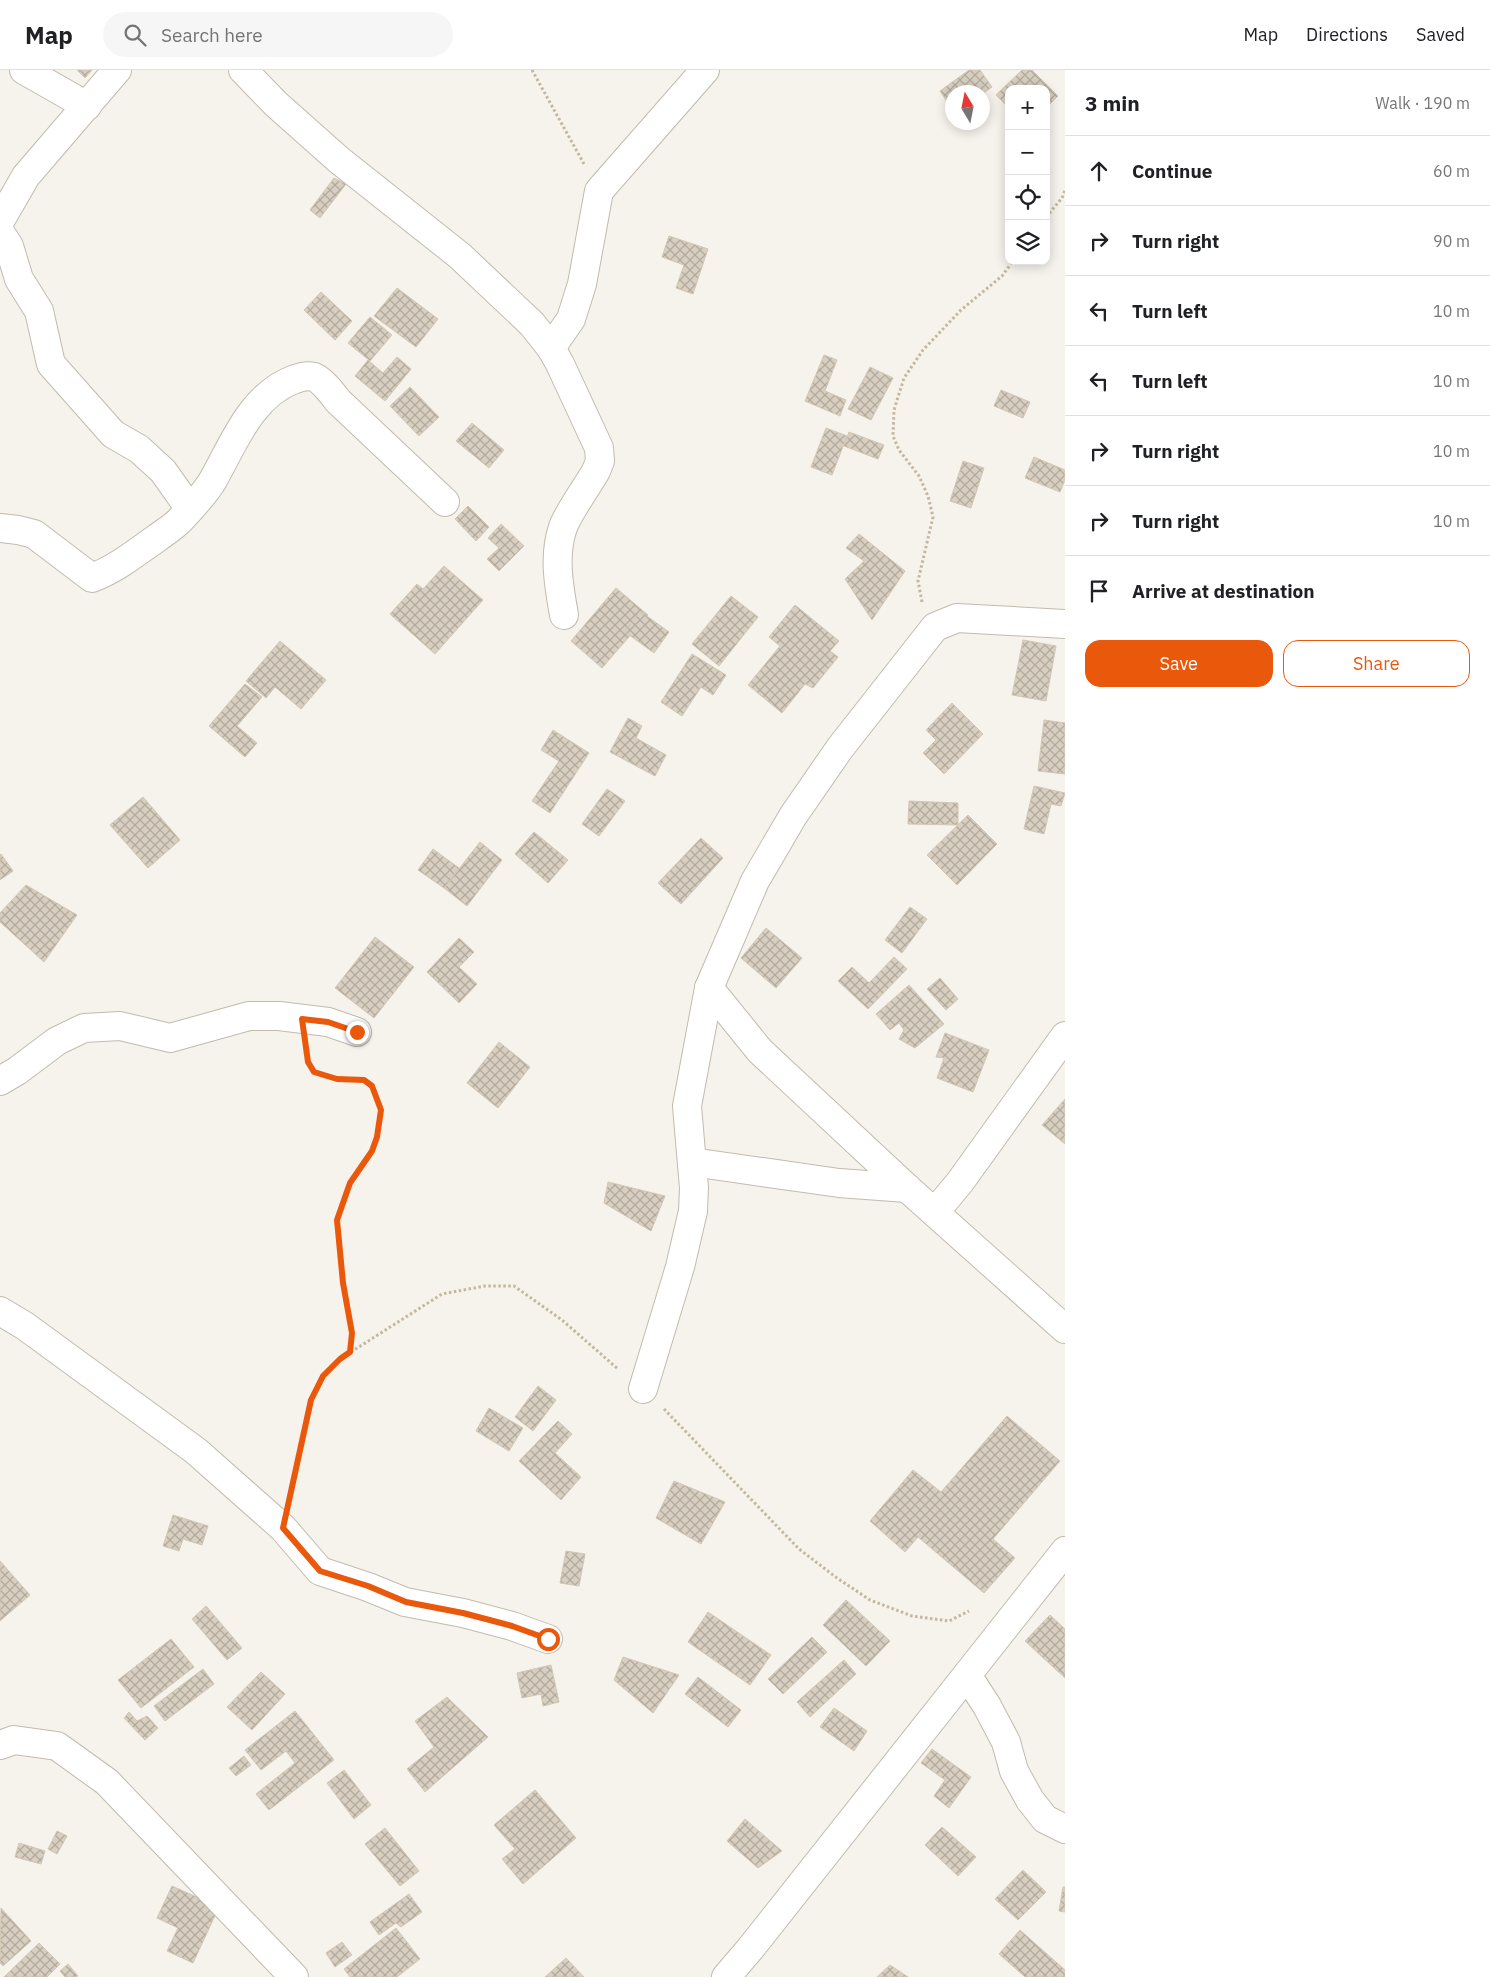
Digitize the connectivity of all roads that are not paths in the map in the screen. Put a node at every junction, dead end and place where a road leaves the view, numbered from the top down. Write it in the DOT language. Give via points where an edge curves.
graph roads {
  1 [pos="24,70"];
  2 [pos="117,70"];
  3 [pos="243,70"];
  4 [pos="705,70"];
  5 [pos="87,106"];
  6 [pos="0,221"];
  7 [pos="0,232"];
  8 [pos="551,348"];
  9 [pos="445,502"];
  10 [pos="190,509"];
  11 [pos="0,528"];
  12 [pos="564,615"];
  13 [pos="1065,624"];
  14 [pos="709,988"];
  15 [pos="357,1032"];
  16 [pos="1065,1036"];
  17 [pos="0,1081"];
  18 [pos="692,1162"];
  19 [pos="907,1188"];
  20 [pos="935,1212"];
  21 [pos="0,1311"];
  22 [pos="1065,1329"];
  23 [pos="643,1389"];
  24 [pos="1065,1551"];
  25 [pos="548,1639"];
  26 [pos="967,1674"];
  27 [pos="5,1736"];
  28 [pos="1065,1829"];
  29 [pos="294,1977"];
  30 [pos="726,1977"];
  1 -- 5 [label="street"];
  2 -- 5 [label="street"];
  3 -- 8 [label="street" via="339,160 460,256 532,324"];
  4 -- 8 [label="street" via="599,191 582,284 571,319"];
  5 -- 6 [label="street" via="26,176"];
  7 -- 10 [label="street" via="9,246 19,279 39,311 51,364 113,434 139,448 163,471"];
  8 -- 12 [label="street" via="599,448 600,461 564,526 558,549 558,578"];
  9 -- 10 [label="street" via="315,378 306,376 282,384 266,397 246,421 212,482"];
  10 -- 11 [label="street" via="179,522 134,554 92,578 34,534"];
  13 -- 14 [label="street" via="957,618 935,627 840,748 793,816 755,882"];
  14 -- 18 [label="street" via="687,1106"];
  14 -- 19 [label="street" via="760,1051"];
  15 -- 17 [label="street" via="328,1022 279,1016 249,1016 170,1038 120,1026 84,1028 57,1041"];
  16 -- 20 [label="street"];
  18 -- 19 [label="street" via="839,1183"];
  18 -- 23 [label="street" via="693,1211 680,1267"];
  19 -- 20 [label="street"];
  20 -- 22 [label="street"];
  21 -- 25 [label="street" via="196,1451 283,1528 320,1571 406,1602 463,1613"];
  24 -- 26 [label="street"];
  26 -- 28 [label="street" via="1006,1742 1014,1771 1030,1800 1045,1819"];
  26 -- 30 [label="street"];
  27 -- 29 [label="street" via="56,1746 107,1782"];
}
